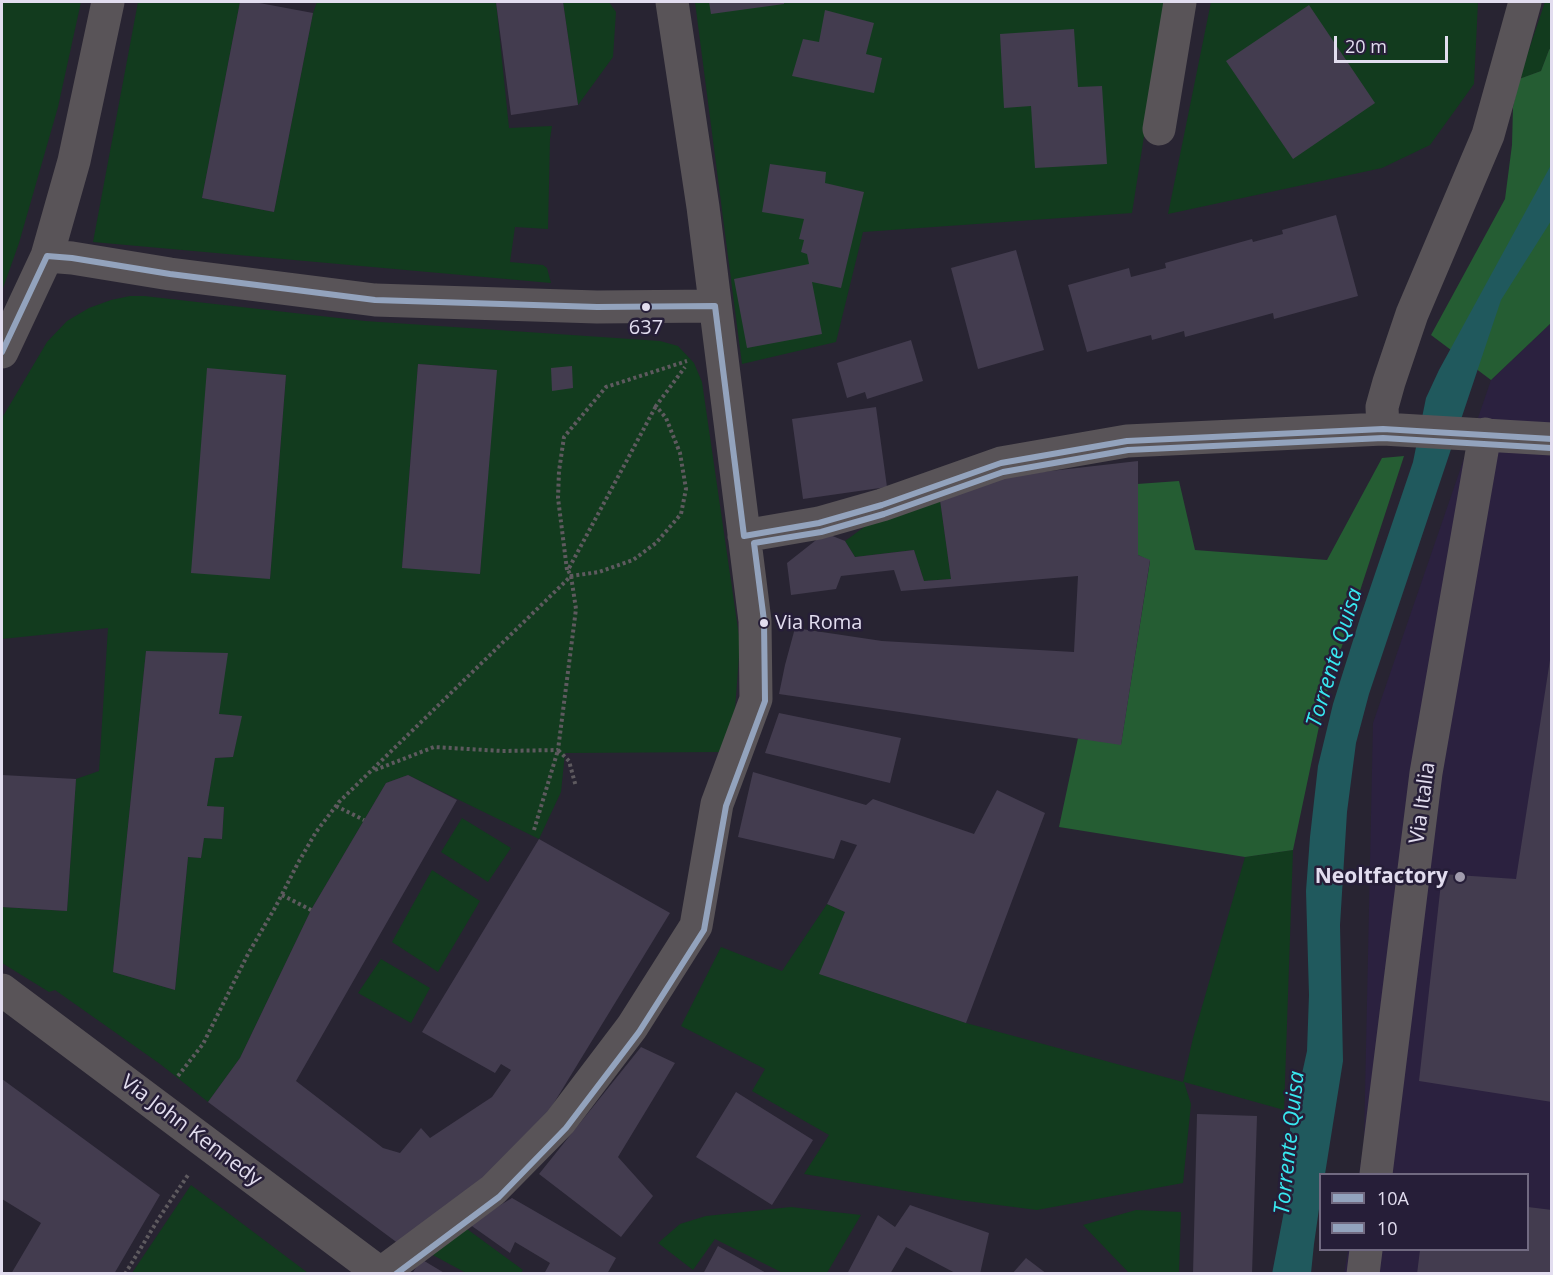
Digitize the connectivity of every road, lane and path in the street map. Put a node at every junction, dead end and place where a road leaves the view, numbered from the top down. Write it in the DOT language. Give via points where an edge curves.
graph roads {
  1 [pos="108,2"];
  2 [pos="672,2"];
  3 [pos="1180,2"];
  4 [pos="1525,2"];
  5 [pos="1159,129"];
  6 [pos="46,256"];
  7 [pos="715,306"];
  8 [pos="2,352"];
  9 [pos="656,406"];
  10 [pos="1383,429"];
  11 [pos="1485,434"];
  12 [pos="1551,439"];
  13 [pos="744,536"];
  14 [pos="567,570"];
  15 [pos="571,576"];
  16 [pos="558,750"];
  17 [pos="372,771"];
  18 [pos="576,787"];
  19 [pos="336,807"];
  20 [pos="364,820"];
  21 [pos="534,830"];
  22 [pos="282,895"];
  23 [pos="311,910"];
  24 [pos="2,990"];
  25 [pos="178,1077"];
  26 [pos="209,1145"];
  27 [pos="1376,1173"];
  28 [pos="1366,1251"];
  29 [pos="380,1273"];
  30 [pos="125,1274"];
  31 [pos="1363,1274"];
  1 -- 6 [label="street" via="74,161"];
  2 -- 7 [label="street"];
  3 -- 5 [label="street"];
  4 -- 10 [label="street" via="1488,135 1412,314 1389,382 1382,407"];
  6 -- 7 [label="street" via="375,300 597,307"];
  6 -- 8 [label="street"];
  7 -- 13 [label="street"];
  9 -- 14 [label="path"];
  9 -- 14 [label="path" via="691,360 606,387 564,437 558,498"];
  9 -- 15 [label="path" via="666,418 680,453 686,489 681,514 656,543 633,560 599,572"];
  10 -- 11 [label="street"];
  10 -- 13 [label="street" via="1127,441 1001,463 819,523"];
  11 -- 12 [label="street"];
  11 -- 27 [label="street, Via Italia" via="1426,773"];
  13 -- 29 [label="street" via="755,621 756,699 717,804 696,926 632,1027 560,1122 493,1190"];
  14 -- 15 [label="path"];
  15 -- 16 [label="path" via="576,609"];
  15 -- 17 [label="path"];
  16 -- 17 [label="path" via="434,747"];
  16 -- 18 [label="path" via="569,760"];
  16 -- 21 [label="path"];
  17 -- 19 [label="path"];
  19 -- 20 [label="path"];
  19 -- 22 [label="path" via="316,832"];
  22 -- 23 [label="path"];
  22 -- 25 [label="path" via="203,1044"];
  24 -- 26 [label="street, Via John Kennedy"];
  26 -- 29 [label="street, Via John Kennedy"];
  26 -- 30 [label="path"];
  28 -- 31 [label="street"];
}
